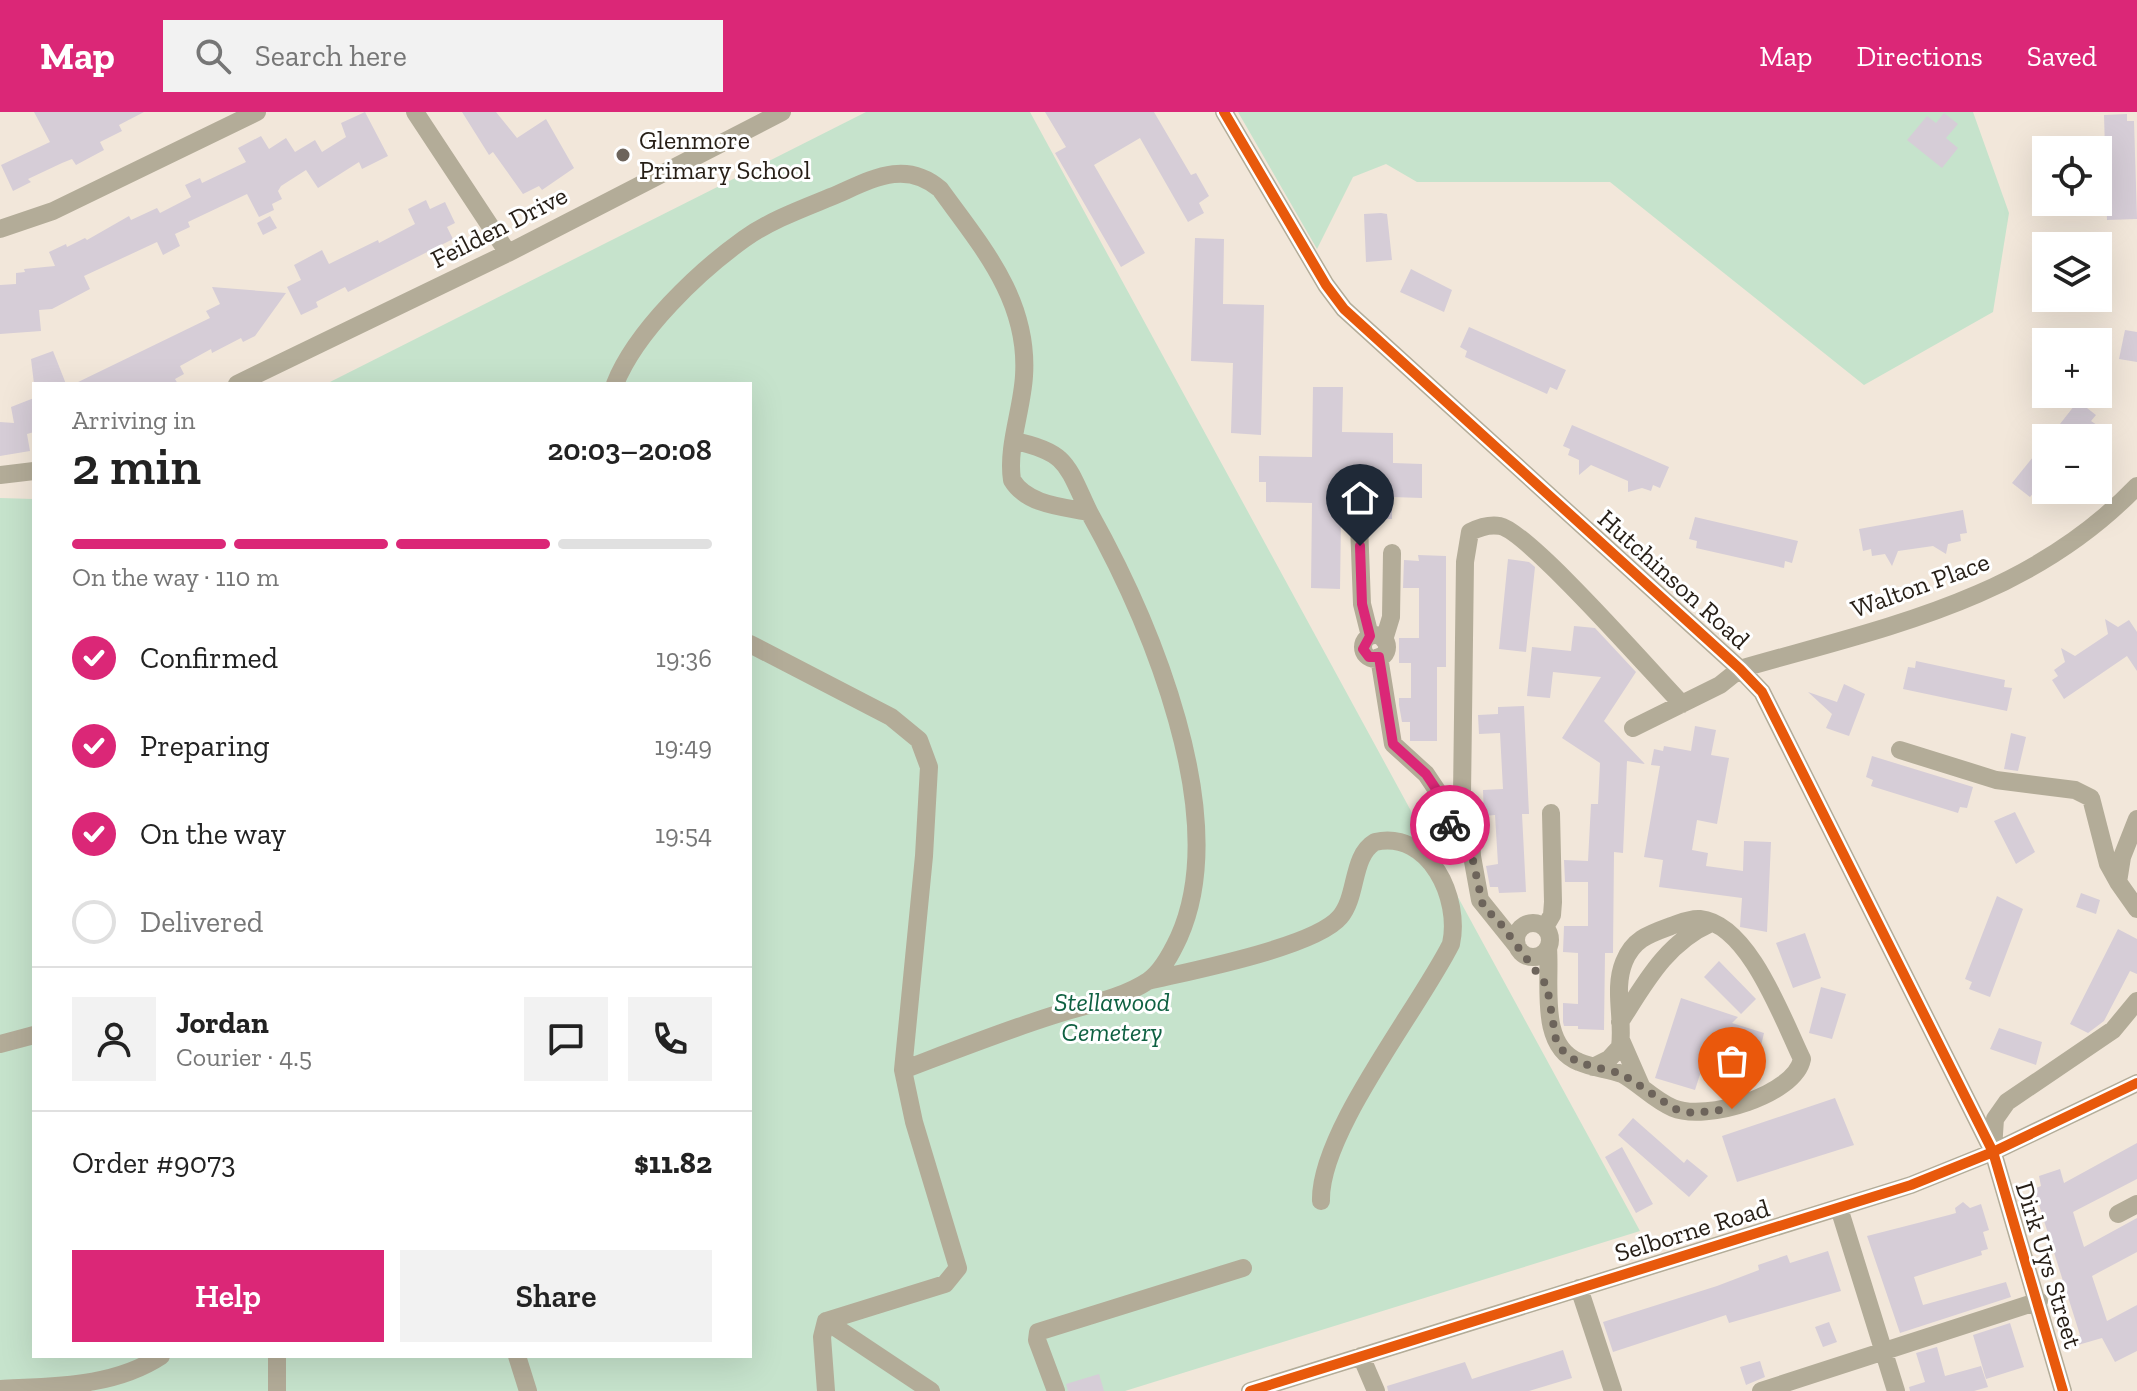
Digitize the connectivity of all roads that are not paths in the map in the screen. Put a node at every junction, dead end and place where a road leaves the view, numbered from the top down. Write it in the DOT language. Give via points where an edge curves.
graph roads {
  1 [pos="257,112"];
  2 [pos="415,112"];
  3 [pos="782,112"];
  4 [pos="1224,112"];
  5 [pos="0,229"];
  6 [pos="508,253"];
  7 [pos="241,382"];
  8 [pos="616,382"];
  9 [pos="1015,441"];
  10 [pos="32,471"];
  11 [pos="0,475"];
  12 [pos="2137,486"];
  13 [pos="1089,512"];
  14 [pos="1359,524"];
  15 [pos="1392,553"];
  16 [pos="1378,644"];
  17 [pos="752,645"];
  18 [pos="1740,669"];
  19 [pos="1682,704"];
  20 [pos="1633,728"];
  21 [pos="1900,750"];
  22 [pos="1452,802"];
  23 [pos="1551,813"];
  24 [pos="2137,819"];
  25 [pos="1472,856"];
  26 [pos="2118,882"];
  27 [pos="2137,906"];
  28 [pos="1713,922"];
  29 [pos="1500,923"];
  30 [pos="1525,925"];
  31 [pos="1545,927"];
  32 [pos="1548,948"];
  33 [pos="1520,950"];
  34 [pos="1148,981"];
  35 [pos="1547,986"];
  36 [pos="2137,1001"];
  37 [pos="1620,1031"];
  38 [pos="32,1036"];
  39 [pos="0,1044"];
  40 [pos="1593,1067"];
  41 [pos="903,1070"];
  42 [pos="2137,1083"];
  43 [pos="1642,1088"];
  44 [pos="1993,1152"];
  45 [pos="1321,1201"];
  46 [pos="2137,1204"];
  47 [pos="1839,1208"];
  48 [pos="2118,1214"];
  49 [pos="1243,1268"];
  50 [pos="1579,1288"];
  51 [pos="2039,1301"];
  52 [pos="826,1321"];
  53 [pos="1883,1351"];
  54 [pos="1361,1356"];
  55 [pos="158,1358"];
  56 [pos="277,1358"];
  57 [pos="518,1358"];
  58 [pos="0,1389"];
  59 [pos="277,1391"];
  60 [pos="528,1391"];
  61 [pos="826,1391"];
  62 [pos="931,1391"];
  63 [pos="1056,1391"];
  64 [pos="1250,1391"];
  65 [pos="1376,1391"];
  66 [pos="1613,1391"];
  67 [pos="1761,1391"];
  68 [pos="1896,1391"];
  69 [pos="2063,1391"];
  1 -- 5 [label="street" via="53,211"];
  2 -- 6 [label="street"];
  3 -- 6 [label="street, Feilden Drive"];
  4 -- 18 [label="street, Hutchinson Road" via="1344,309"];
  6 -- 7 [label="street, Feilden Drive"];
  8 -- 9 [label="street" via="647,331 745,238 877,176 905,172 927,178 940,189 1011,293 1024,364"];
  9 -- 13 [label="street" via="1059,457"];
  9 -- 13 [label="street" via="1011,476 1018,490"];
  10 -- 11 [label="street"];
  12 -- 18 [label="street, Walton Place" via="2069,547 1968,601"];
  13 -- 34 [label="street" via="1137,608 1177,719 1196,827 1194,893 1173,949"];
  14 -- 16 [label="street" via="1362,604"];
  15 -- 16 [label="street" via="1391,617"];
  16 -- 22 [label="street" via="1390,737"];
  17 -- 41 [label="street" via="891,717 926,751 928,814"];
  18 -- 19 [label="street, Walton Place"];
  18 -- 44 [label="street, Hutchinson Road" via="1769,703"];
  19 -- 20 [label="street, Walton Place"];
  19 -- 22 [label="street" via="1542,556 1503,526 1482,526 1470,532 1465,562"];
  21 -- 26 [label="street" via="1996,780 2075,790 2091,798 2108,864"];
  22 -- 25 [label="street"];
  22 -- 25 [label="street" via="1469,801"];
  23 -- 31 [label="street" via="1553,902"];
  24 -- 26 [label="street"];
  25 -- 29 [label="street" via="1480,900"];
  26 -- 27 [label="street"];
  28 -- 37 [label="street" via="1689,934 1660,960"];
  28 -- 37 [label="street" via="1693,919 1645,935 1633,945 1621,974"];
  28 -- 43 [label="street" via="1736,939 1766,985 1802,1059 1800,1068 1793,1078 1719,1111 1675,1109"];
  29 -- 30 [label="street"];
  29 -- 33 [label="street"];
  30 -- 31 [label="street"];
  30 -- 33 [label="street" via="1516,936"];
  31 -- 32 [label="street"];
  32 -- 33 [label="street" via="1537,957"];
  32 -- 35 [label="street"];
  33 -- 35 [label="street"];
  34 -- 41 [label="street"];
  34 -- 45 [label="street" via="1325,930 1347,908 1362,855 1375,842 1394,842 1427,856 1453,911 1451,944 1340,1132 1322,1173"];
  35 -- 40 [label="street" via="1556,1040 1569,1057"];
  36 -- 44 [label="street" via="2113,1030 2007,1102 1995,1119"];
  37 -- 40 [label="street" via="1614,1055"];
  37 -- 43 [label="street"];
  38 -- 39 [label="street"];
  40 -- 43 [label="street" via="1622,1074"];
  41 -- 52 [label="street" via="958,1268 945,1284"];
  42 -- 44 [label="street, Selborne Road"];
  44 -- 47 [label="street, Selborne Road"];
  44 -- 51 [label="street, Dirk Uys Street"];
  46 -- 48 [label="street"];
  47 -- 50 [label="street, Selborne Road"];
  47 -- 53 [label="street"];
  49 -- 63 [label="street" via="1038,1332"];
  50 -- 54 [label="street, Selborne Road"];
  50 -- 66 [label="street"];
  51 -- 53 [label="street"];
  51 -- 69 [label="street, Dirk Uys Street"];
  52 -- 61 [label="street"];
  52 -- 62 [label="street"];
  53 -- 67 [label="street"];
  53 -- 68 [label="street"];
  54 -- 64 [label="street, Selborne Road"];
  54 -- 65 [label="street"];
  55 -- 58 [label="street" via="141,1369 91,1382"];
  56 -- 59 [label="street"];
  57 -- 60 [label="street"];
}
